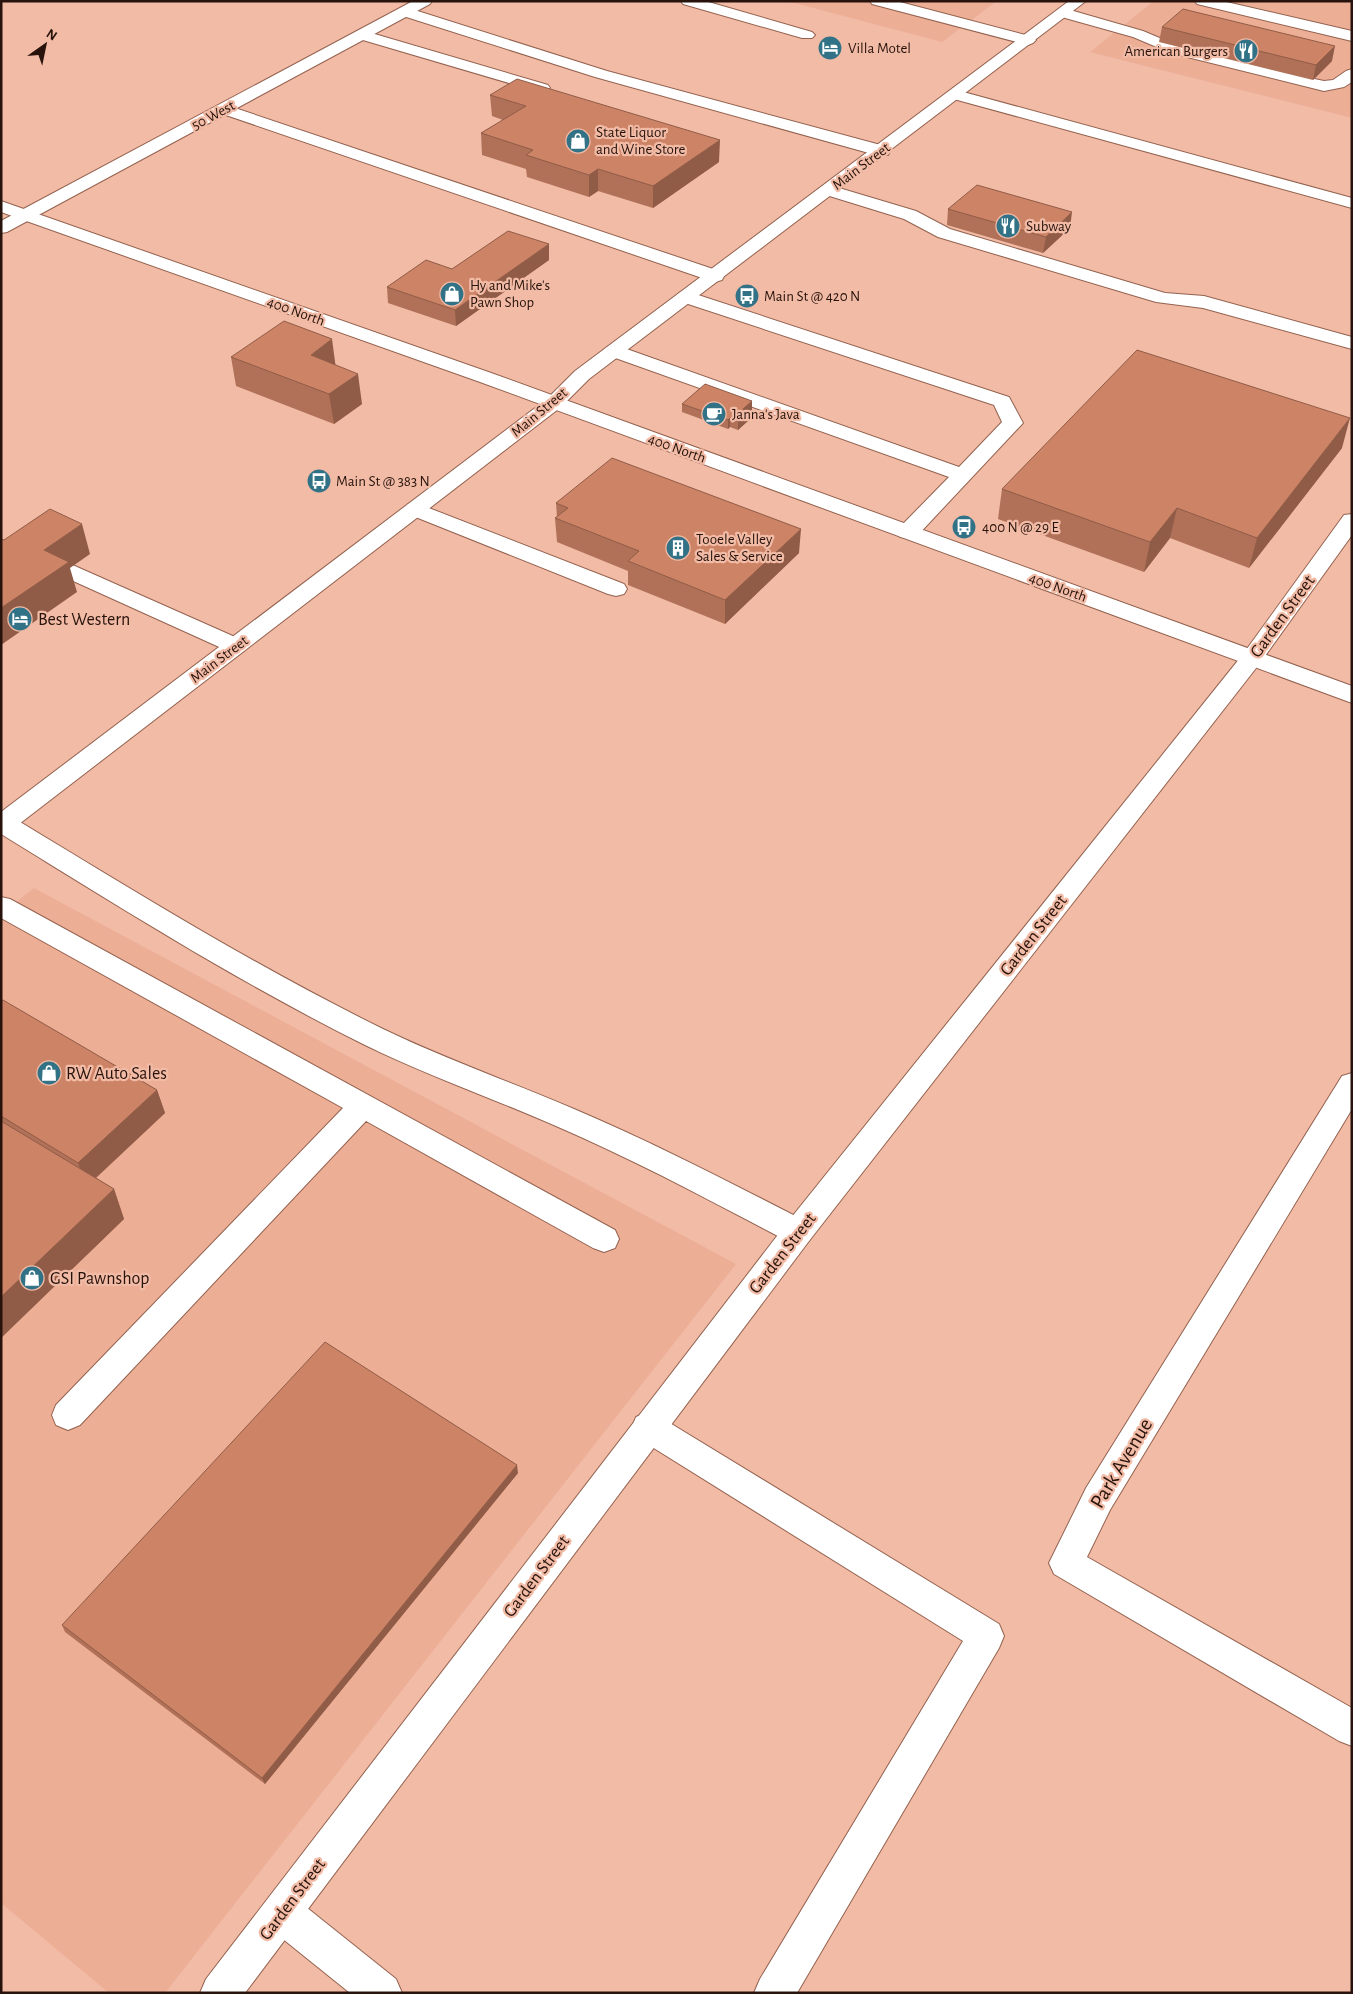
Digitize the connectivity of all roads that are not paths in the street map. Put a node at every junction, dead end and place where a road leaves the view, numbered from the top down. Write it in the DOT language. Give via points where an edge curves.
graph roads {
  1 [pos="425,1"];
  2 [pos="688,1"];
  3 [pos="877,1"];
  4 [pos="1079,1"];
  5 [pos="1202,1"];
  6 [pos="405,12"];
  7 [pos="1063,13"];
  8 [pos="361,35"];
  9 [pos="806,36"];
  10 [pos="1352,36"];
  11 [pos="1028,40"];
  12 [pos="1352,74"];
  13 [pos="542,88"];
  14 [pos="956,95"];
  15 [pos="223,110"];
  16 [pos="882,151"];
  17 [pos="829,190"];
  18 [pos="1352,203"];
  19 [pos="1,206"];
  20 [pos="26,215"];
  21 [pos="1,228"];
  22 [pos="714,276"];
  23 [pos="686,297"];
  24 [pos="1352,343"];
  25 [pos="614,351"];
  26 [pos="554,403"];
  27 [pos="962,475"];
  28 [pos="416,509"];
  29 [pos="1352,520"];
  30 [pos="908,532"];
  31 [pos="68,570"];
  32 [pos="616,589"];
  33 [pos="236,646"];
  34 [pos="1252,658"];
  35 [pos="1352,695"];
  36 [pos="2,824"];
  37 [pos="1,906"];
  38 [pos="1352,1084"];
  39 [pos="363,1106"];
  40 [pos="798,1232"];
  41 [pos="604,1239"];
  42 [pos="68,1415"];
  43 [pos="648,1427"];
  44 [pos="1352,1728"];
  45 [pos="282,1913"];
  46 [pos="220,1993"];
  47 [pos="382,1993"];
  48 [pos="774,1993"];
  1 -- 6 [label="main road, 50 West"];
  2 -- 9 [label="main road"];
  3 -- 11 [label="main road"];
  4 -- 7 [label="main road, Main Street"];
  5 -- 10 [label="main road"];
  6 -- 8 [label="main road, 50 West"];
  6 -- 16 [label="main road" via="601,74"];
  7 -- 11 [label="main road, Main Street"];
  7 -- 12 [label="main road" via="1138,34 1176,50 1300,81 1324,86 1338,84"];
  8 -- 13 [label="main road"];
  8 -- 15 [label="main road, 50 West"];
  11 -- 14 [label="main road, Main Street"];
  14 -- 16 [label="main road, Main Street"];
  14 -- 18 [label="main road"];
  15 -- 20 [label="main road, 50 West"];
  15 -- 22 [label="main road"];
  16 -- 17 [label="main road, Main Street"];
  17 -- 22 [label="main road, Main Street"];
  17 -- 24 [label="main road" via="910,215 944,233 1163,298 1204,302"];
  19 -- 20 [label="main road, 400 North"];
  20 -- 21 [label="main road, 50 West"];
  20 -- 26 [label="main road, 400 North"];
  22 -- 23 [label="main road, Main Street"];
  23 -- 25 [label="main road, Main Street"];
  23 -- 27 [label="main road" via="1002,401 1013,423"];
  25 -- 26 [label="main road, Main Street" via="582,375"];
  25 -- 27 [label="main road"];
  26 -- 28 [label="main road, Main Street"];
  26 -- 30 [label="main road, 400 North"];
  27 -- 30 [label="main road"];
  28 -- 32 [label="main road"];
  28 -- 33 [label="main road, Main Street"];
  29 -- 34 [label="main road, Garden Street"];
  30 -- 34 [label="main road, 400 North"];
  31 -- 33 [label="main road"];
  33 -- 36 [label="main road, Main Street"];
  34 -- 35 [label="main road, 400 North"];
  34 -- 40 [label="main road, Garden Street"];
  36 -- 40 [label="main road" via="271,983 374,1037 565,1117"];
  37 -- 39 [label="main road"];
  38 -- 44 [label="main road, Park Avenue" via="1098,1499 1066,1563"];
  39 -- 41 [label="main road"];
  39 -- 42 [label="main road"];
  40 -- 43 [label="main road, Garden Street"];
  43 -- 45 [label="main road, Garden Street"];
  43 -- 48 [label="main road" via="986,1636"];
  45 -- 46 [label="main road, Garden Street"];
  45 -- 47 [label="main road"];
}
